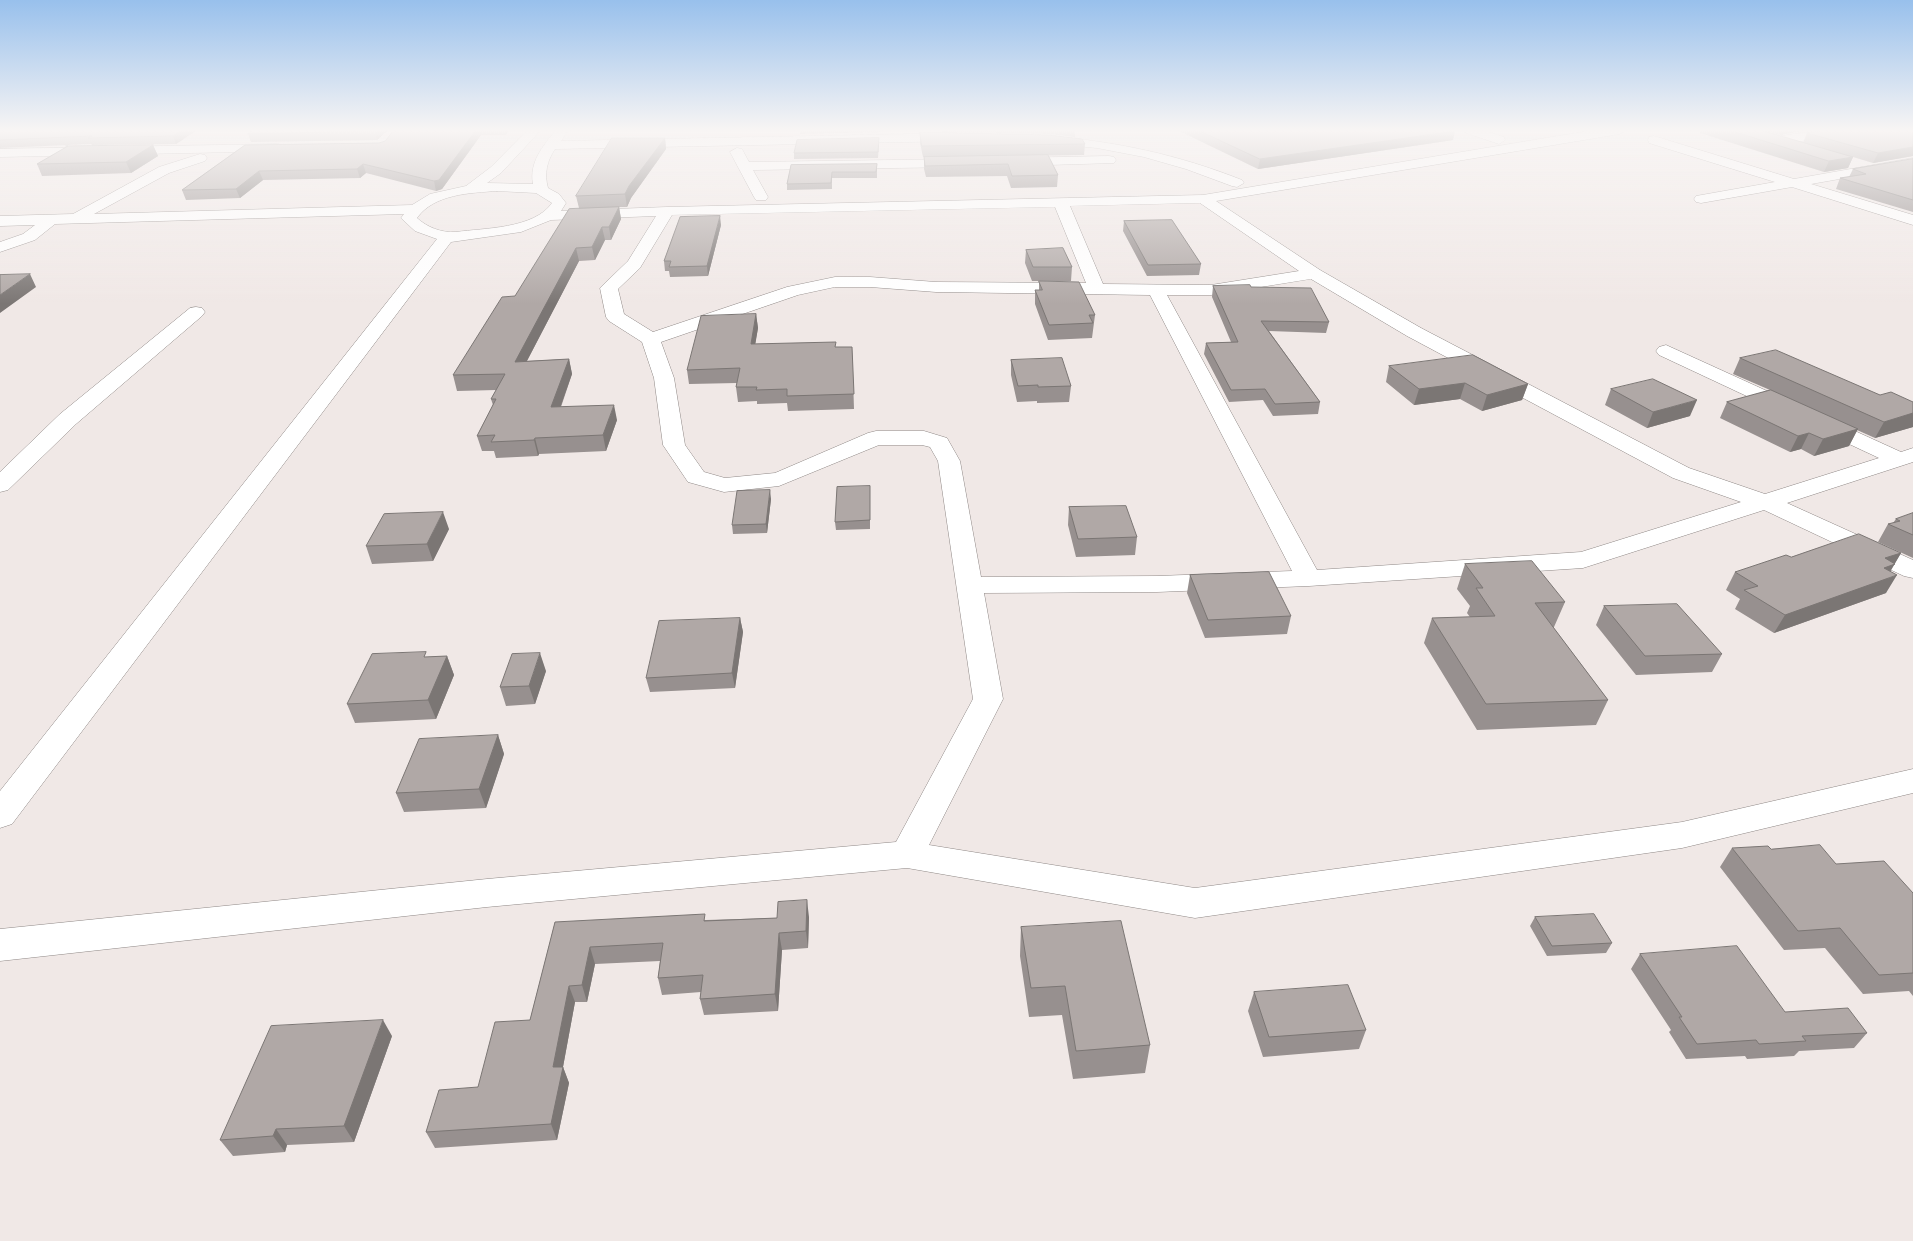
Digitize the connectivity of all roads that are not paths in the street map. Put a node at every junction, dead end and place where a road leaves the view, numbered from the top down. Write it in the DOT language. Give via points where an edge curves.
graph roads {
  1 [pos="130,188"];
  2 [pos="485,188"];
  3 [pos="510,188"];
  4 [pos="757,188"];
  5 [pos="1194,188"];
  6 [pos="1269,188"];
  7 [pos="1765,188"];
  8 [pos="1809,188"];
  9 [pos="471,189"];
  10 [pos="541,190"];
  11 [pos="762,197"];
  12 [pos="634,198"];
  13 [pos="1203,199"];
  14 [pos="1701,199"];
  15 [pos="1061,203"];
  16 [pos="414,209"];
  17 [pos="667,211"];
  18 [pos="547,216"];
  19 [pos="74,218"];
  20 [pos="52,219"];
  21 [pos="1913,220"];
  22 [pos="0,221"];
  23 [pos="447,237"];
  24 [pos="0,247"];
  25 [pos="1314,274"];
  26 [pos="1097,290"];
  27 [pos="1156,290"];
  28 [pos="196,312"];
  29 [pos="651,339"];
  30 [pos="1666,351"];
  31 [pos="1906,457"];
  32 [pos="0,485"];
  33 [pos="1765,502"];
  34 [pos="1913,570"];
  35 [pos="1309,578"];
  36 [pos="971,585"];
  37 [pos="1913,782"];
  38 [pos="0,815"];
  39 [pos="908,855"];
  40 [pos="0,945"];
  1 -- 19 [label="street"];
  2 -- 9 [label="street"];
  3 -- 10 [label="street"];
  4 -- 11 [label="street"];
  5 -- 11 [label="street"];
  6 -- 13 [label="street"];
  7 -- 14 [label="street"];
  8 -- 21 [label="street"];
  9 -- 16 [label="street" via="434,199"];
  10 -- 18 [label="street" via="563,197 556,210"];
  11 -- 12 [label="street"];
  13 -- 15 [label="street"];
  13 -- 25 [label="street"];
  15 -- 17 [label="street"];
  15 -- 26 [label="street"];
  16 -- 19 [label="street"];
  16 -- 23 [label="street" via="409,218 415,226"];
  17 -- 18 [label="street"];
  17 -- 29 [label="street" via="634,264 609,288 615,317"];
  18 -- 23 [label="street" via="508,230"];
  19 -- 20 [label="street"];
  20 -- 22 [label="street"];
  20 -- 24 [label="street" via="29,237"];
  23 -- 38 [label="street"];
  25 -- 27 [label="street" via="1211,290"];
  25 -- 33 [label="street" via="1423,337 1681,474"];
  26 -- 27 [label="street"];
  26 -- 29 [label="street" via="835,282 793,291"];
  27 -- 35 [label="street"];
  28 -- 32 [label="street" via="68,419"];
  29 -- 36 [label="street" via="664,378 674,445 696,477 724,485 779,480 876,438 924,438 939,443 949,461"];
  30 -- 31 [label="street"];
  31 -- 33 [label="street"];
  33 -- 34 [label="street"];
  33 -- 35 [label="street" via="1583,560"];
  35 -- 36 [label="street" via="1157,584"];
  36 -- 39 [label="street" via="988,699"];
  37 -- 39 [label="street" via="1682,835 1195,904"];
  39 -- 40 [label="street" via="487,893"];
}
